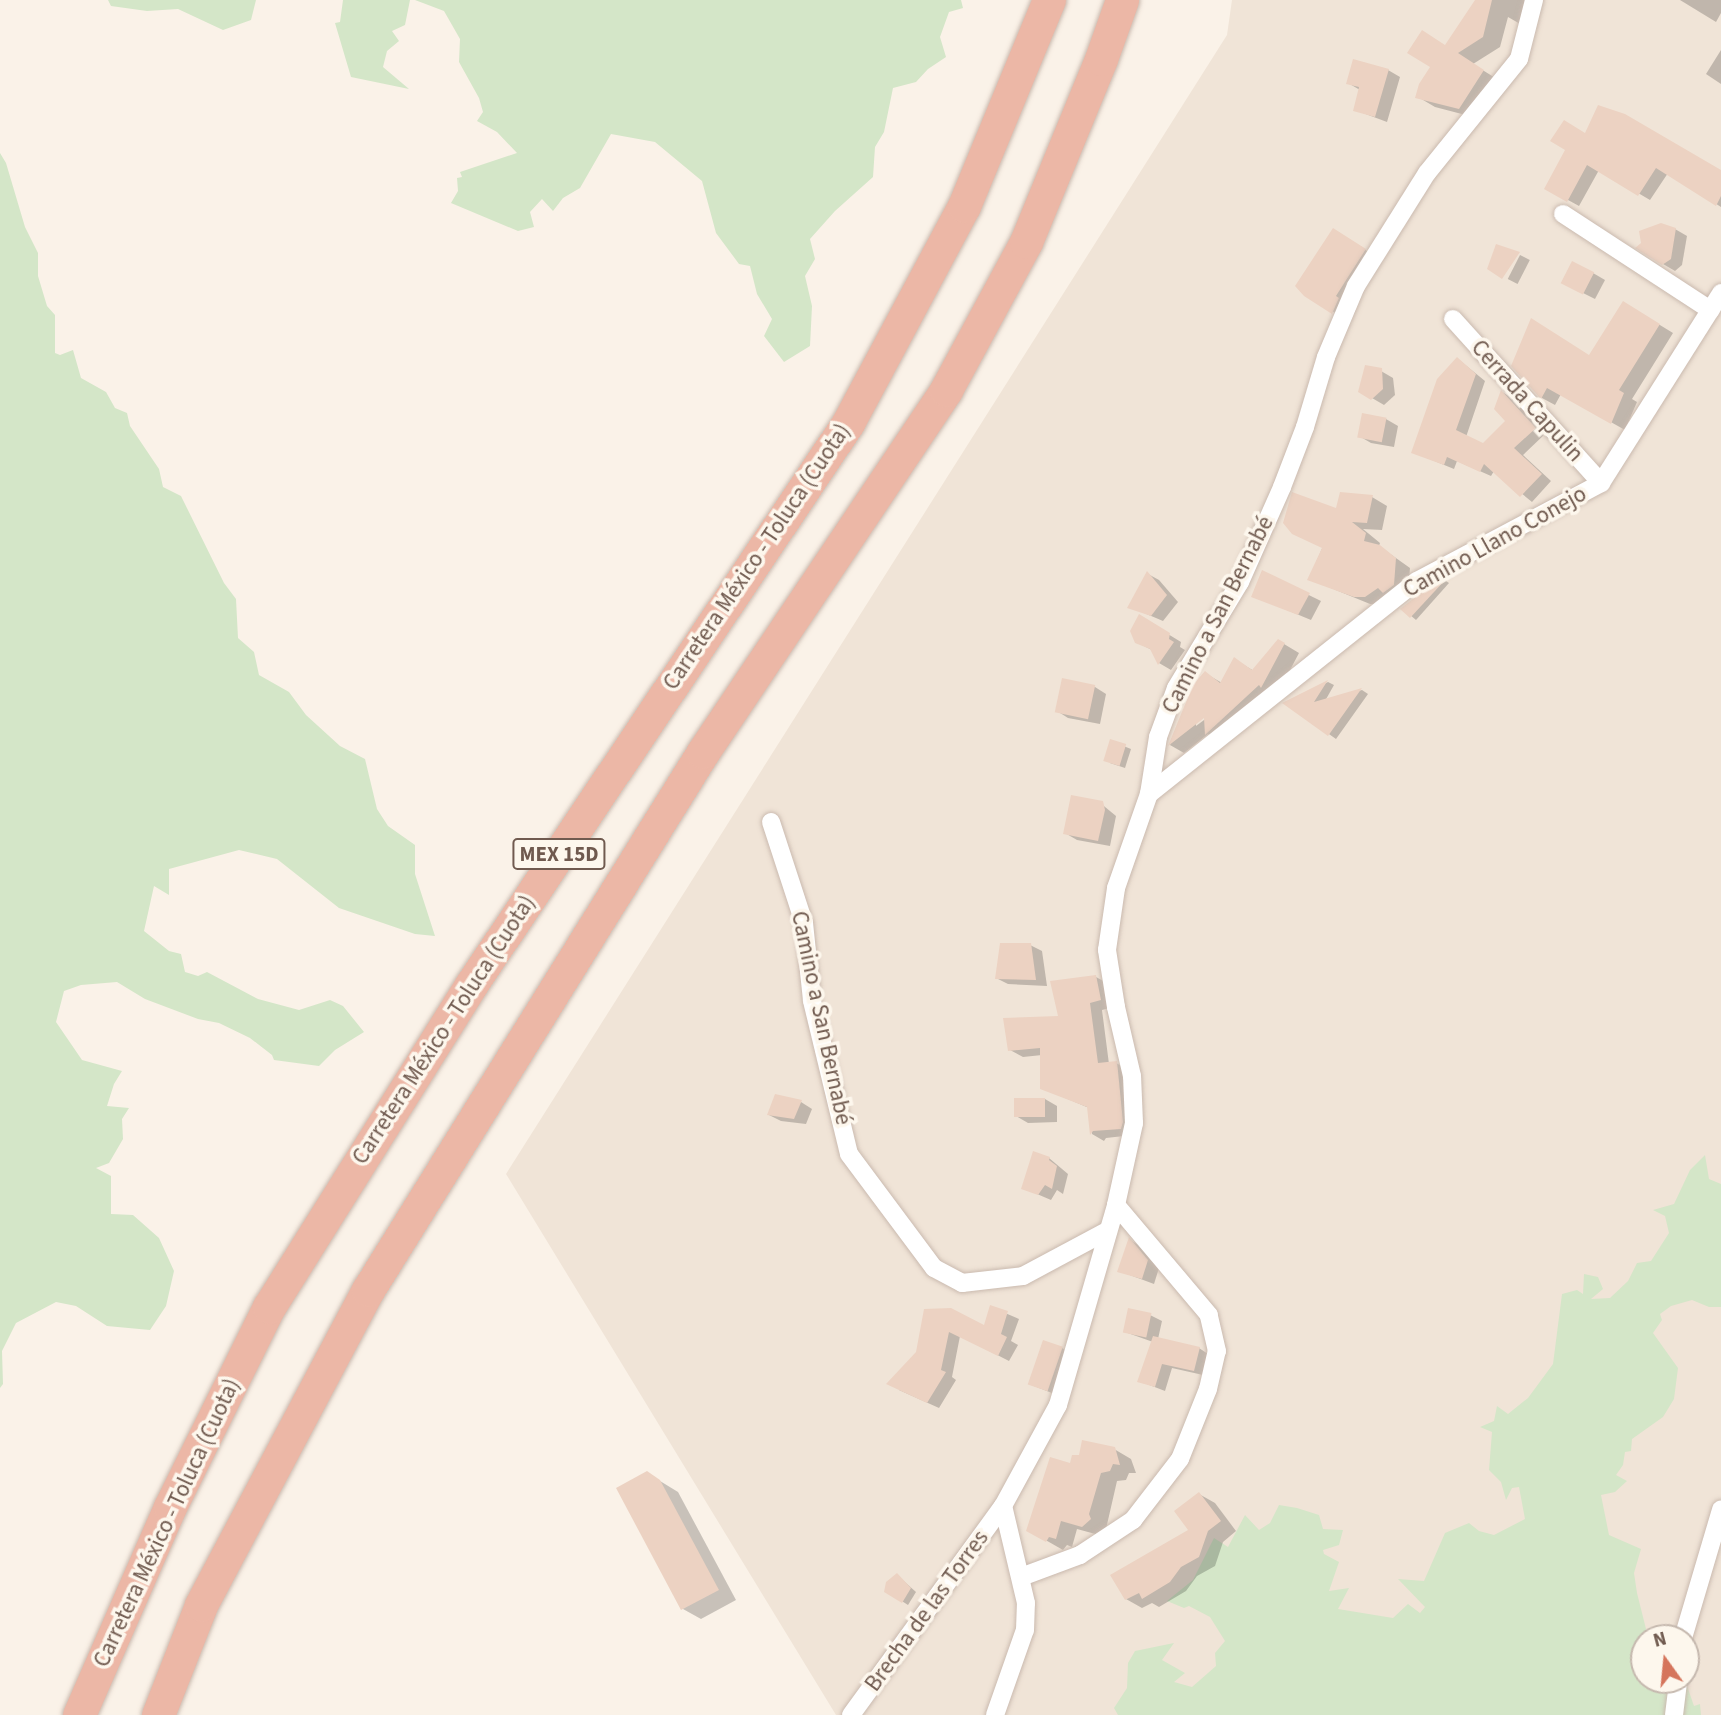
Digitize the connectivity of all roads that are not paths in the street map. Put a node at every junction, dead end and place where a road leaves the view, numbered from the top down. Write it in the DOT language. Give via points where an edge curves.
graph roads {
  1 [pos="1049,0"];
  2 [pos="1122,0"];
  3 [pos="1534,0"];
  4 [pos="1563,214"];
  5 [pos="1721,293"];
  6 [pos="1710,310"];
  7 [pos="1453,319"];
  8 [pos="1601,483"];
  9 [pos="1149,794"];
  10 [pos="771,822"];
  11 [pos="1116,1205"];
  12 [pos="1107,1231"];
  13 [pos="1003,1506"];
  14 [pos="1721,1510"];
  15 [pos="1021,1577"];
  16 [pos="1688,1624"];
  17 [pos="1676,1694"];
  18 [pos="79,1715"];
  19 [pos="158,1715"];
  20 [pos="850,1715"];
  21 [pos="995,1715"];
  22 [pos="1674,1715"];
  1 -- 18 [label="highway, Carretera México - Toluca (Cuota) / MEX 15D" via="964,206 848,423 471,985 269,1307 170,1507"];
  2 -- 19 [label="highway, MEX 15D" via="1026,242 946,390 703,751 368,1290 201,1605"];
  3 -- 9 [label="street, Camino a San Bernabé" via="1519,59 1427,173 1356,286 1326,356 1287,475 1240,582 1176,688 1158,737"];
  4 -- 6 [label="street"];
  5 -- 6 [label="street, Camino Llano Conejo"];
  6 -- 8 [label="street, Camino Llano Conejo"];
  7 -- 8 [label="street, Cerrada Capulin"];
  8 -- 9 [label="street, Camino Llano Conejo" via="1416,581"];
  9 -- 11 [label="street, Camino a San Bernabé" via="1116,888 1107,950 1132,1076 1134,1123"];
  10 -- 12 [label="street, Camino a San Bernabé" via="803,923 812,1001 849,1154 933,1268 962,1283 1023,1276"];
  11 -- 12 [label="street, Camino a San Bernabé"];
  11 -- 15 [label="street" via="1209,1315 1217,1351 1211,1376 1180,1459 1133,1520 1080,1555"];
  12 -- 13 [label="street, Brecha de las Torres" via="1058,1405"];
  13 -- 15 [label="street, Brecha de las Torres"];
  13 -- 20 [label="street, Brecha de las Torres"];
  14 -- 16 [label="street"];
  15 -- 21 [label="street, Brecha de las Torres" via="1025,1630"];
  17 -- 22 [label="street"];
}
